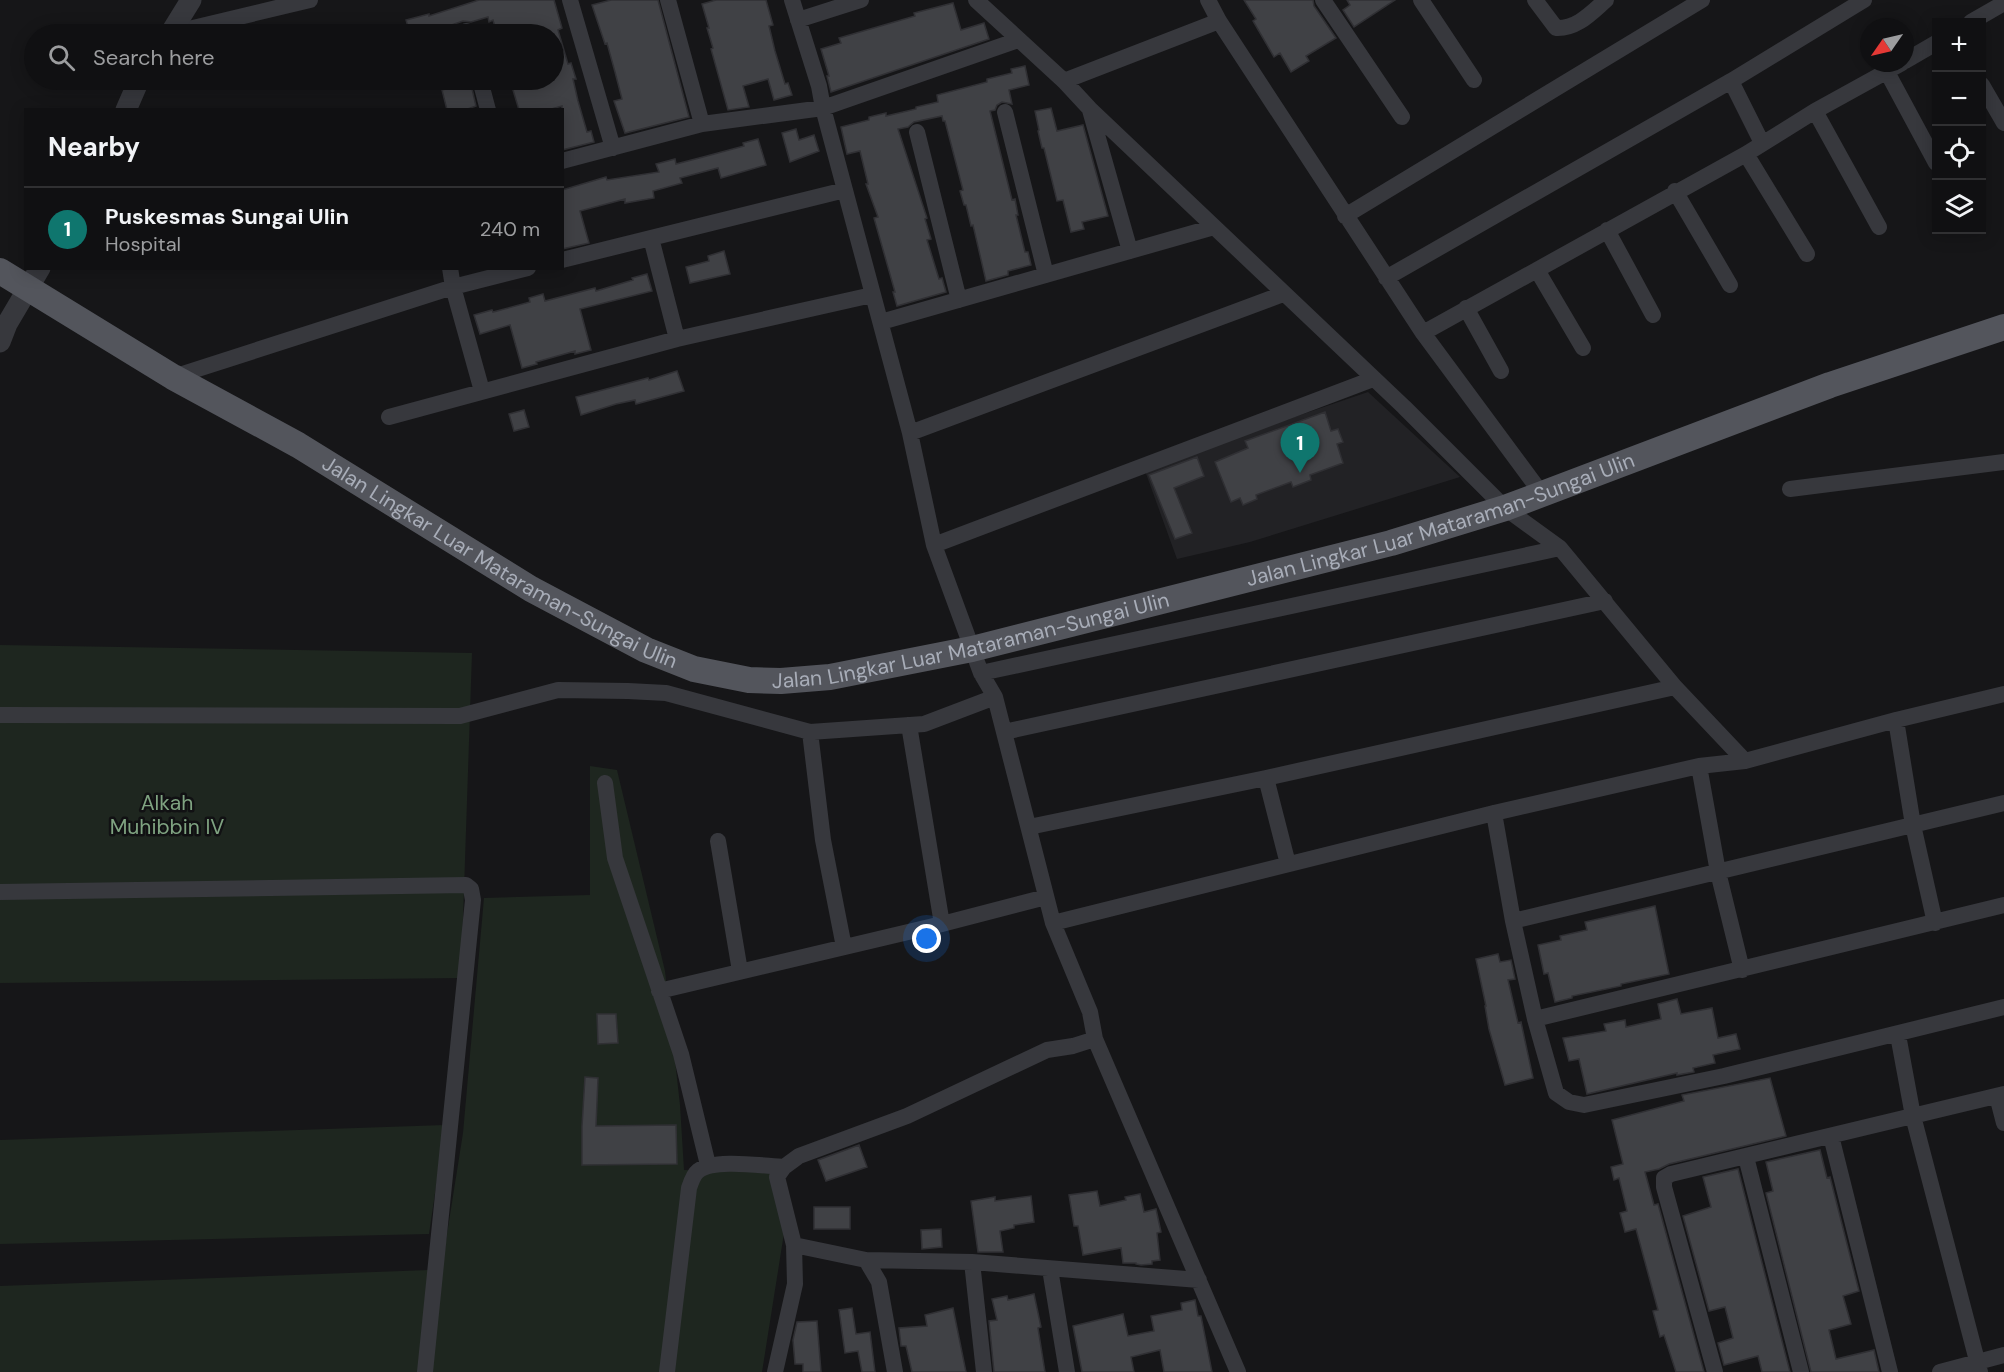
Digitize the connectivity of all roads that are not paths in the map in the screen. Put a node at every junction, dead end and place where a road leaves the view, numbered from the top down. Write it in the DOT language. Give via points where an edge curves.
graph roads {
  1 [pos="191,0"];
  2 [pos="310,0"];
  3 [pos="570,0"];
  4 [pos="668,0"];
  5 [pos="792,0"];
  6 [pos="861,0"];
  7 [pos="976,0"];
  8 [pos="1208,0"];
  9 [pos="1323,0"];
  10 [pos="1421,0"];
  11 [pos="1534,0"];
  12 [pos="1606,0"];
  13 [pos="1702,0"];
  14 [pos="1864,0"];
  15 [pos="2004,3"];
  16 [pos="1978,18"];
  17 [pos="798,20"];
  18 [pos="1219,21"];
  19 [pos="177,24"];
  20 [pos="212,24"];
  21 [pos="1018,40"];
  22 [pos="1932,45"];
  23 [pos="1914,56"];
  24 [pos="1887,72"];
  25 [pos="1474,80"];
  26 [pos="1064,81"];
  27 [pos="1731,81"];
  28 [pos="135,90"];
  29 [pos="483,90"];
  30 [pos="1986,92"];
  31 [pos="127,108"];
  32 [pos="487,108"];
  33 [pos="823,108"];
  34 [pos="1090,109"];
  35 [pos="1815,111"];
  36 [pos="1005,112"];
  37 [pos="1402,117"];
  38 [pos="2004,123"];
  39 [pos="702,124"];
  40 [pos="917,132"];
  41 [pos="1762,143"];
  42 [pos="613,148"];
  43 [pos="1746,154"];
  44 [pos="1932,156"];
  45 [pos="564,161"];
  46 [pos="845,190"];
  47 [pos="1674,191"];
  48 [pos="1345,216"];
  49 [pos="1879,227"];
  50 [pos="1214,228"];
  51 [pos="1606,230"];
  52 [pos="651,238"];
  53 [pos="1130,251"];
  54 [pos="1807,254"];
  55 [pos="564,260"];
  56 [pos="450,270"];
  57 [pos="520,270"];
  58 [pos="1538,270"];
  59 [pos="0,271"];
  60 [pos="1046,275"];
  61 [pos="34,278"];
  62 [pos="1386,278"];
  63 [pos="1730,285"];
  64 [pos="453,287"];
  65 [pos="1283,294"];
  66 [pos="872,295"];
  67 [pos="958,300"];
  68 [pos="1466,308"];
  69 [pos="1653,315"];
  70 [pos="881,322"];
  71 [pos="2004,327"];
  72 [pos="1423,333"];
  73 [pos="677,339"];
  74 [pos="0,342"];
  75 [pos="1583,348"];
  76 [pos="1501,371"];
  77 [pos="173,377"];
  78 [pos="1372,379"];
  79 [pos="482,391"];
  80 [pos="389,417"];
  81 [pos="910,433"];
  82 [pos="2004,462"];
  83 [pos="1790,489"];
  84 [pos="1542,494"];
  85 [pos="1505,508"];
  86 [pos="934,545"];
  87 [pos="1560,548"];
  88 [pos="1605,601"];
  89 [pos="972,649"];
  90 [pos="981,673"];
  91 [pos="1675,687"];
  92 [pos="2004,694"];
  93 [pos="995,697"];
  94 [pos="0,715"];
  95 [pos="1896,720"];
  96 [pos="909,725"];
  97 [pos="810,732"];
  98 [pos="1004,732"];
  99 [pos="1745,761"];
  100 [pos="1699,766"];
  101 [pos="1266,778"];
  102 [pos="605,783"];
  103 [pos="2004,803"];
  104 [pos="1494,813"];
  105 [pos="1913,825"];
  106 [pos="1029,827"];
  107 [pos="718,841"];
  108 [pos="1288,864"];
  109 [pos="1718,872"];
  110 [pos="0,892"];
  111 [pos="1047,897"];
  112 [pos="2004,905"];
  113 [pos="1513,921"];
  114 [pos="1053,923"];
  115 [pos="1935,923"];
  116 [pos="942,924"];
  117 [pos="844,947"];
  118 [pos="1742,970"];
  119 [pos="740,971"];
  120 [pos="659,991"];
  121 [pos="2004,1007"];
  122 [pos="1536,1019"];
  123 [pos="1898,1035"];
  124 [pos="1095,1039"];
  125 [pos="2001,1095"];
  126 [pos="1913,1116"];
  127 [pos="2004,1123"];
  128 [pos="1831,1136"];
  129 [pos="1746,1157"];
  130 [pos="708,1165"];
  131 [pos="784,1167"];
  132 [pos="794,1245"];
  133 [pos="866,1260"];
  134 [pos="972,1263"];
  135 [pos="1050,1269"];
  136 [pos="1199,1280"];
  137 [pos="2004,1355"];
  138 [pos="1979,1367"];
  139 [pos="425,1372"];
  140 [pos="667,1372"];
  141 [pos="775,1372"];
  142 [pos="895,1372"];
  143 [pos="984,1372"];
  144 [pos="1067,1372"];
  145 [pos="1238,1372"];
  146 [pos="1715,1372"];
  147 [pos="1801,1372"];
  148 [pos="1890,1372"];
  149 [pos="1940,1372"];
  1 -- 19 [label="street"];
  2 -- 20 [label="street"];
  3 -- 42 [label="street"];
  4 -- 39 [label="street"];
  5 -- 17 [label="street"];
  6 -- 17 [label="street"];
  7 -- 21 [label="street"];
  8 -- 18 [label="street"];
  9 -- 37 [label="street"];
  10 -- 25 [label="street"];
  11 -- 12 [label="street" via="1556,28 1565,28 1577,24"];
  13 -- 48 [label="street"];
  14 -- 27 [label="street"];
  15 -- 16 [label="street"];
  17 -- 33 [label="street"];
  18 -- 26 [label="street"];
  18 -- 48 [label="street"];
  21 -- 26 [label="street"];
  21 -- 33 [label="street"];
  22 -- 23 [label="street"];
  24 -- 35 [label="street"];
  24 -- 44 [label="street"];
  26 -- 34 [label="street"];
  27 -- 41 [label="street"];
  27 -- 62 [label="street"];
  28 -- 31 [label="street"];
  29 -- 32 [label="street"];
  30 -- 38 [label="street"];
  33 -- 39 [label="street"];
  33 -- 46 [label="street"];
  34 -- 50 [label="street"];
  34 -- 53 [label="street"];
  35 -- 41 [label="street"];
  35 -- 49 [label="street"];
  36 -- 60 [label="street"];
  39 -- 42 [label="street"];
  40 -- 67 [label="street"];
  41 -- 43 [label="street"];
  42 -- 45 [label="street"];
  43 -- 47 [label="street"];
  43 -- 54 [label="street"];
  46 -- 52 [label="street"];
  46 -- 66 [label="street"];
  47 -- 51 [label="street"];
  47 -- 63 [label="street"];
  48 -- 62 [label="street"];
  50 -- 53 [label="street"];
  50 -- 65 [label="street"];
  51 -- 58 [label="street"];
  51 -- 69 [label="street"];
  52 -- 55 [label="street"];
  52 -- 73 [label="street"];
  53 -- 60 [label="street"];
  56 -- 64 [label="street"];
  57 -- 64 [label="street"];
  58 -- 68 [label="street"];
  58 -- 75 [label="street"];
  59 -- 61 [label="main road, Jalan Lingkar Luar Mataraman-Sungai Ulin"];
  60 -- 67 [label="street"];
  61 -- 74 [label="street"];
  61 -- 77 [label="main road, Jalan Lingkar Luar Mataraman-Sungai Ulin"];
  62 -- 72 [label="street"];
  64 -- 77 [label="street"];
  64 -- 79 [label="street"];
  65 -- 78 [label="street"];
  65 -- 81 [label="street"];
  66 -- 70 [label="street"];
  66 -- 73 [label="street"];
  67 -- 70 [label="street"];
  68 -- 72 [label="street"];
  68 -- 76 [label="street"];
  70 -- 81 [label="street"];
  71 -- 84 [label="main road, Jalan Lingkar Luar Mataraman-Sungai Ulin" via="1830,386"];
  72 -- 84 [label="street"];
  73 -- 79 [label="street"];
  77 -- 89 [label="main road, Jalan Lingkar Luar Mataraman-Sungai Ulin" via="298,445 531,589 646,650 694,669 749,680 781,681 830,677"];
  78 -- 85 [label="street"];
  78 -- 86 [label="street"];
  79 -- 80 [label="street"];
  81 -- 86 [label="street"];
  82 -- 83 [label="street"];
  84 -- 85 [label="main road, Jalan Lingkar Luar Mataraman-Sungai Ulin"];
  85 -- 87 [label="street"];
  85 -- 89 [label="main road, Jalan Lingkar Luar Mataraman-Sungai Ulin" via="1391,543"];
  86 -- 89 [label="street"];
  87 -- 88 [label="street"];
  87 -- 90 [label="street"];
  88 -- 91 [label="street"];
  88 -- 98 [label="street"];
  89 -- 90 [label="street"];
  90 -- 93 [label="street"];
  91 -- 99 [label="street"];
  91 -- 101 [label="street"];
  92 -- 95 [label="street"];
  93 -- 96 [label="street" via="924,724"];
  93 -- 98 [label="street"];
  94 -- 97 [label="street" via="460,716 558,690 618,691 666,693"];
  95 -- 99 [label="street"];
  95 -- 105 [label="street"];
  96 -- 97 [label="street"];
  96 -- 116 [label="street"];
  97 -- 117 [label="street" via="823,840"];
  98 -- 106 [label="street"];
  99 -- 100 [label="street"];
  100 -- 104 [label="street"];
  100 -- 109 [label="street"];
  101 -- 106 [label="street"];
  101 -- 108 [label="street"];
  102 -- 120 [label="street" via="615,858"];
  103 -- 105 [label="street"];
  104 -- 108 [label="street"];
  104 -- 113 [label="street"];
  105 -- 109 [label="street"];
  105 -- 115 [label="street"];
  106 -- 111 [label="street"];
  107 -- 119 [label="street"];
  108 -- 114 [label="street"];
  109 -- 113 [label="street"];
  109 -- 118 [label="street"];
  110 -- 139 [label="street" via="466,885 471,889 473,900"];
  111 -- 114 [label="street"];
  111 -- 116 [label="street"];
  112 -- 115 [label="street"];
  113 -- 122 [label="street"];
  114 -- 124 [label="street" via="1090,1012"];
  115 -- 118 [label="street"];
  116 -- 117 [label="street"];
  117 -- 119 [label="street"];
  118 -- 122 [label="street"];
  119 -- 120 [label="street"];
  120 -- 130 [label="street" via="681,1054"];
  121 -- 123 [label="street"];
  122 -- 123 [label="street" via="1556,1093 1569,1102 1584,1105"];
  123 -- 126 [label="street"];
  124 -- 131 [label="street" via="1047,1050 907,1116 799,1156"];
  124 -- 136 [label="street"];
  125 -- 126 [label="street"];
  125 -- 127 [label="street"];
  126 -- 128 [label="street"];
  126 -- 138 [label="street"];
  128 -- 129 [label="street"];
  128 -- 148 [label="street"];
  129 -- 146 [label="street" via="1664,1178"];
  129 -- 147 [label="street"];
  130 -- 131 [label="street"];
  130 -- 140 [label="street" via="696,1172 689,1188"];
  131 -- 132 [label="street" via="777,1177"];
  132 -- 133 [label="street"];
  132 -- 141 [label="street" via="795,1284"];
  133 -- 134 [label="street"];
  133 -- 142 [label="street" via="879,1282 885,1304"];
  134 -- 135 [label="street"];
  134 -- 143 [label="street"];
  135 -- 136 [label="street"];
  135 -- 144 [label="street"];
  136 -- 145 [label="street"];
  137 -- 138 [label="street"];
  138 -- 149 [label="street"];
}
